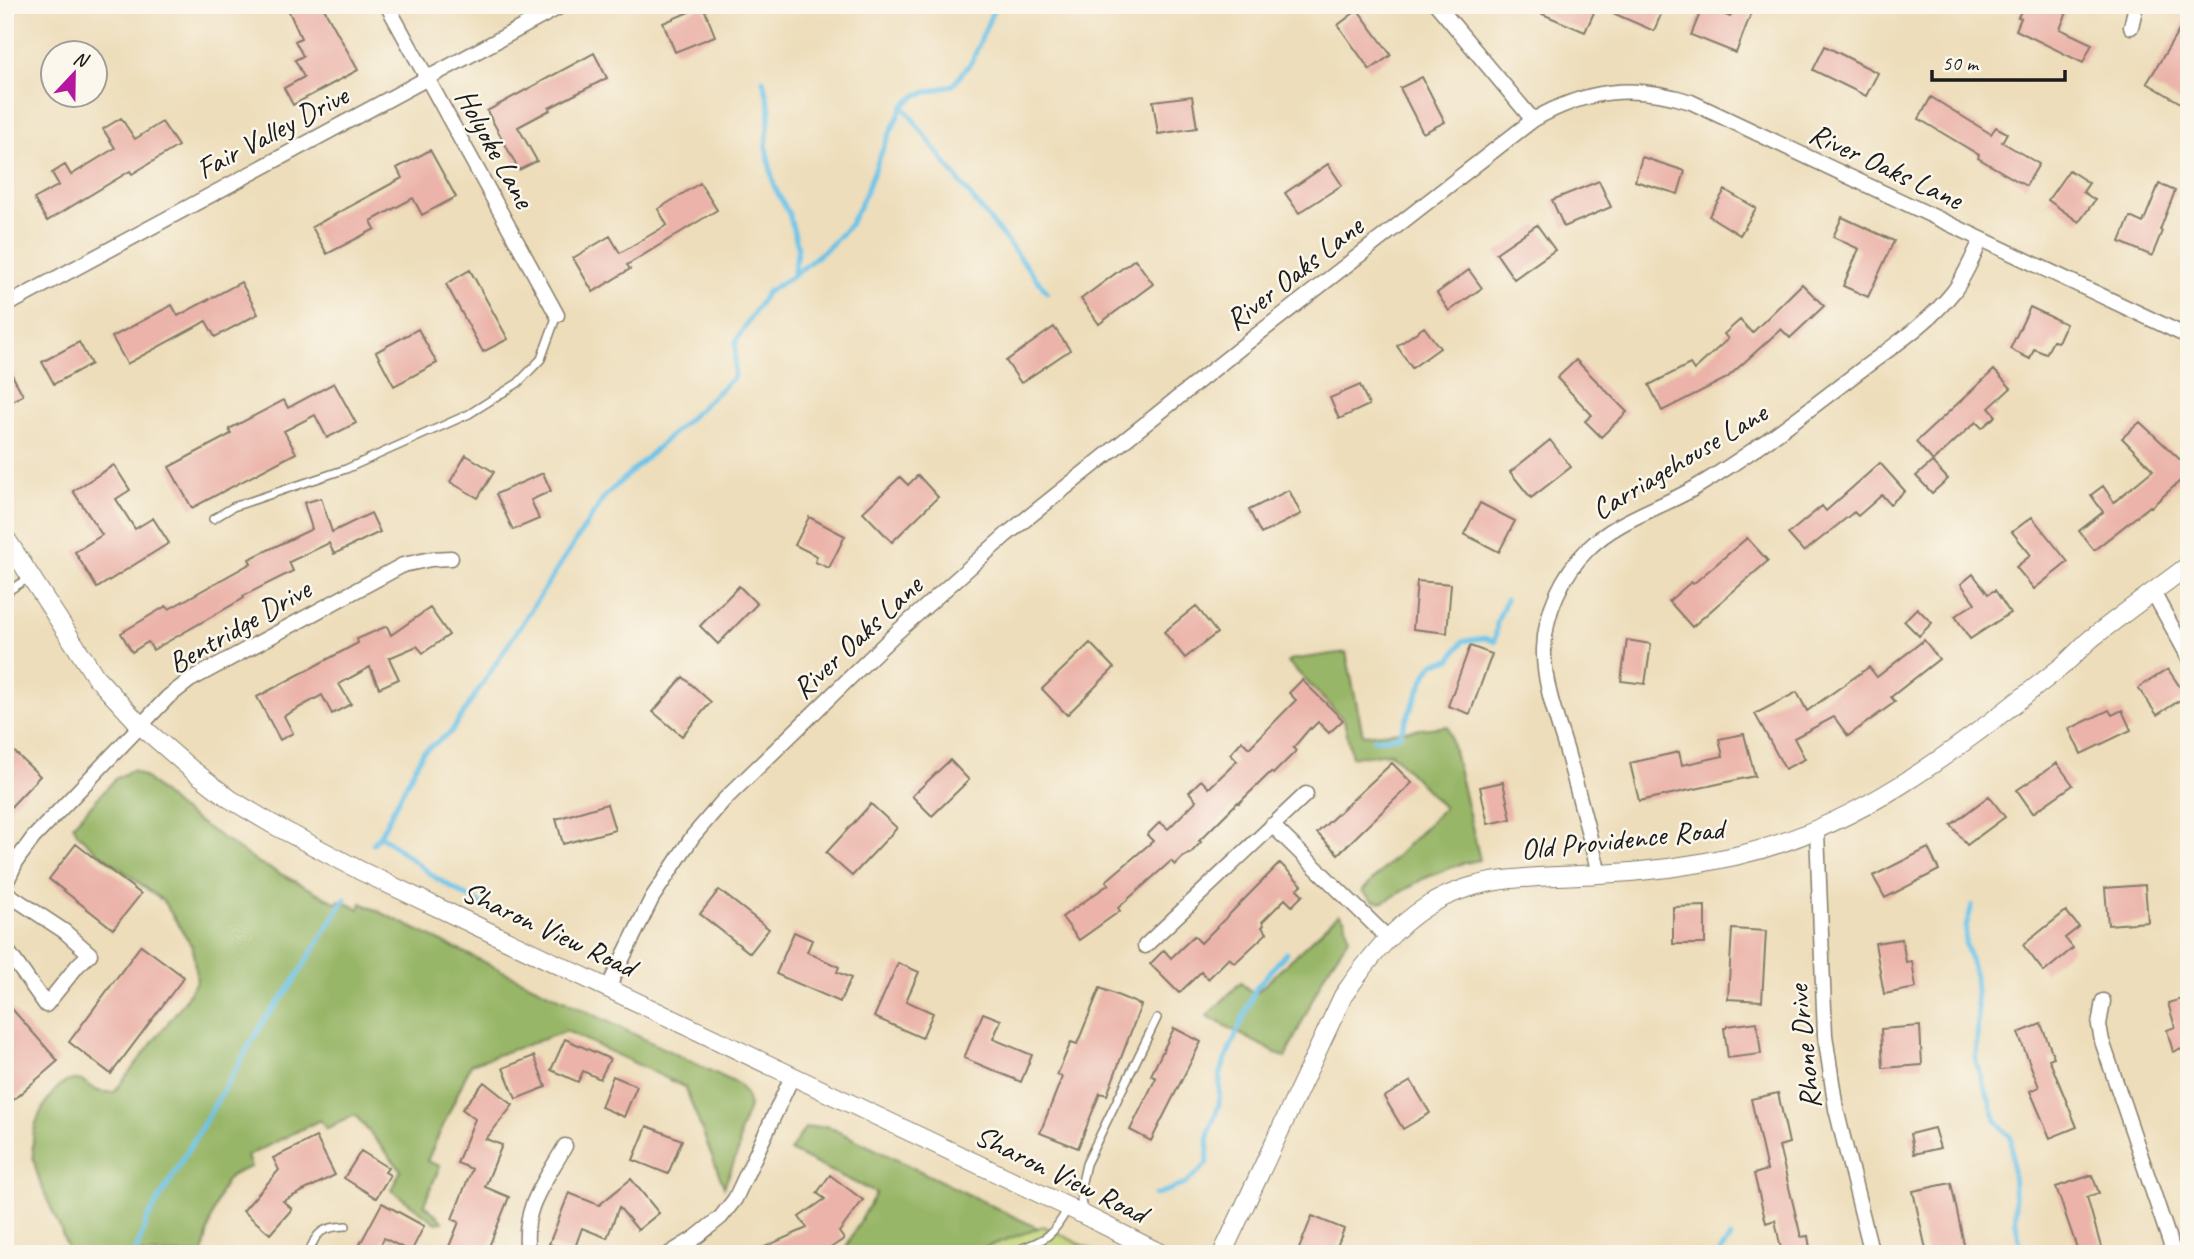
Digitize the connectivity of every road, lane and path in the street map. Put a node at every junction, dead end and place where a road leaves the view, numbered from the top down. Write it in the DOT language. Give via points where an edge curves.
graph roads {
  1 [pos="387,5"];
  2 [pos="563,5"];
  3 [pos="1437,5"];
  4 [pos="2136,5"];
  5 [pos="2131,27"];
  6 [pos="427,78"];
  7 [pos="1533,120"];
  8 [pos="1982,240"];
  9 [pos="5,306"];
  10 [pos="557,315"];
  11 [pos="2189,337"];
  12 [pos="213,519"];
  13 [pos="5,537"];
  14 [pos="451,558"];
  15 [pos="2189,565"];
  16 [pos="30,578"];
  17 [pos="2153,592"];
  18 [pos="5,593"];
  19 [pos="2189,659"];
  20 [pos="140,725"];
  21 [pos="1306,793"];
  22 [pos="1272,825"];
  23 [pos="1817,831"];
  24 [pos="11,856"];
  25 [pos="1599,874"];
  26 [pos="5,886"];
  27 [pos="5,892"];
  28 [pos="1388,938"];
  29 [pos="1145,946"];
  30 [pos="9,953"];
  31 [pos="608,988"];
  32 [pos="2103,1001"];
  33 [pos="1157,1018"];
  34 [pos="792,1077"];
  35 [pos="565,1146"];
  36 [pos="1076,1211"];
  37 [pos="346,1226"];
  38 [pos="309,1254"];
  39 [pos="528,1254"];
  40 [pos="669,1254"];
  41 [pos="1007,1254"];
  42 [pos="1162,1254"];
  43 [pos="1222,1254"];
  44 [pos="1872,1254"];
  45 [pos="2174,1254"];
  1 -- 6 [label="street, Holyoke Lane"];
  2 -- 6 [label="street, Fair Valley Drive"];
  3 -- 7 [label="street"];
  4 -- 5 [label="street"];
  6 -- 9 [label="street, Fair Valley Drive"];
  6 -- 10 [label="street, Holyoke Lane"];
  7 -- 8 [label="street, River Oaks Lane" via="1595,94 1625,90 1666,94"];
  7 -- 31 [label="street, River Oaks Lane" via="1014,528 897,634 723,801 693,836 652,898"];
  8 -- 11 [label="street, River Oaks Lane"];
  8 -- 25 [label="street, Carriagehouse Lane" via="1961,280 1936,311 1735,463 1607,533 1563,582 1547,623 1546,676"];
  10 -- 12 [label="lane" via="541,359 518,383 469,414 346,469 233,507"];
  13 -- 16 [label="street, Sharon View Road"];
  14 -- 20 [label="street, Bentridge Drive" via="415,562 391,571 190,680"];
  15 -- 17 [label="street, Old Providence Road"];
  16 -- 18 [label="lane"];
  16 -- 20 [label="street, Sharon View Road" via="95,676"];
  17 -- 19 [label="street"];
  17 -- 23 [label="street, Old Providence Road" via="1965,741 1872,803"];
  20 -- 24 [label="street, Bentridge Drive"];
  20 -- 31 [label="street, Sharon View Road" via="230,799 272,824"];
  21 -- 22 [label="street"];
  22 -- 28 [label="street"];
  22 -- 29 [label="street"];
  23 -- 25 [label="street, Old Providence Road" via="1734,857"];
  23 -- 44 [label="street, Rhone Drive" via="1825,1035 1836,1110"];
  24 -- 26 [label="street, Bentridge Drive"];
  25 -- 28 [label="street, Old Providence Road" via="1479,884 1430,904"];
  27 -- 30 [label="street" via="90,954 46,1005"];
  28 -- 43 [label="street, Old Providence Road" via="1343,996"];
  31 -- 34 [label="street, Sharon View Road"];
  32 -- 45 [label="street" via="2102,1041"];
  33 -- 36 [label="lane" via="1086,1164"];
  34 -- 36 [label="street, Sharon View Road"];
  34 -- 40 [label="street" via="735,1199 721,1217"];
  35 -- 39 [label="street" via="530,1207 525,1233"];
  36 -- 41 [label="lane" via="1048,1237"];
  36 -- 42 [label="street, Sharon View Road"];
  37 -- 38 [label="lane" via="321,1232 312,1241"];
}
